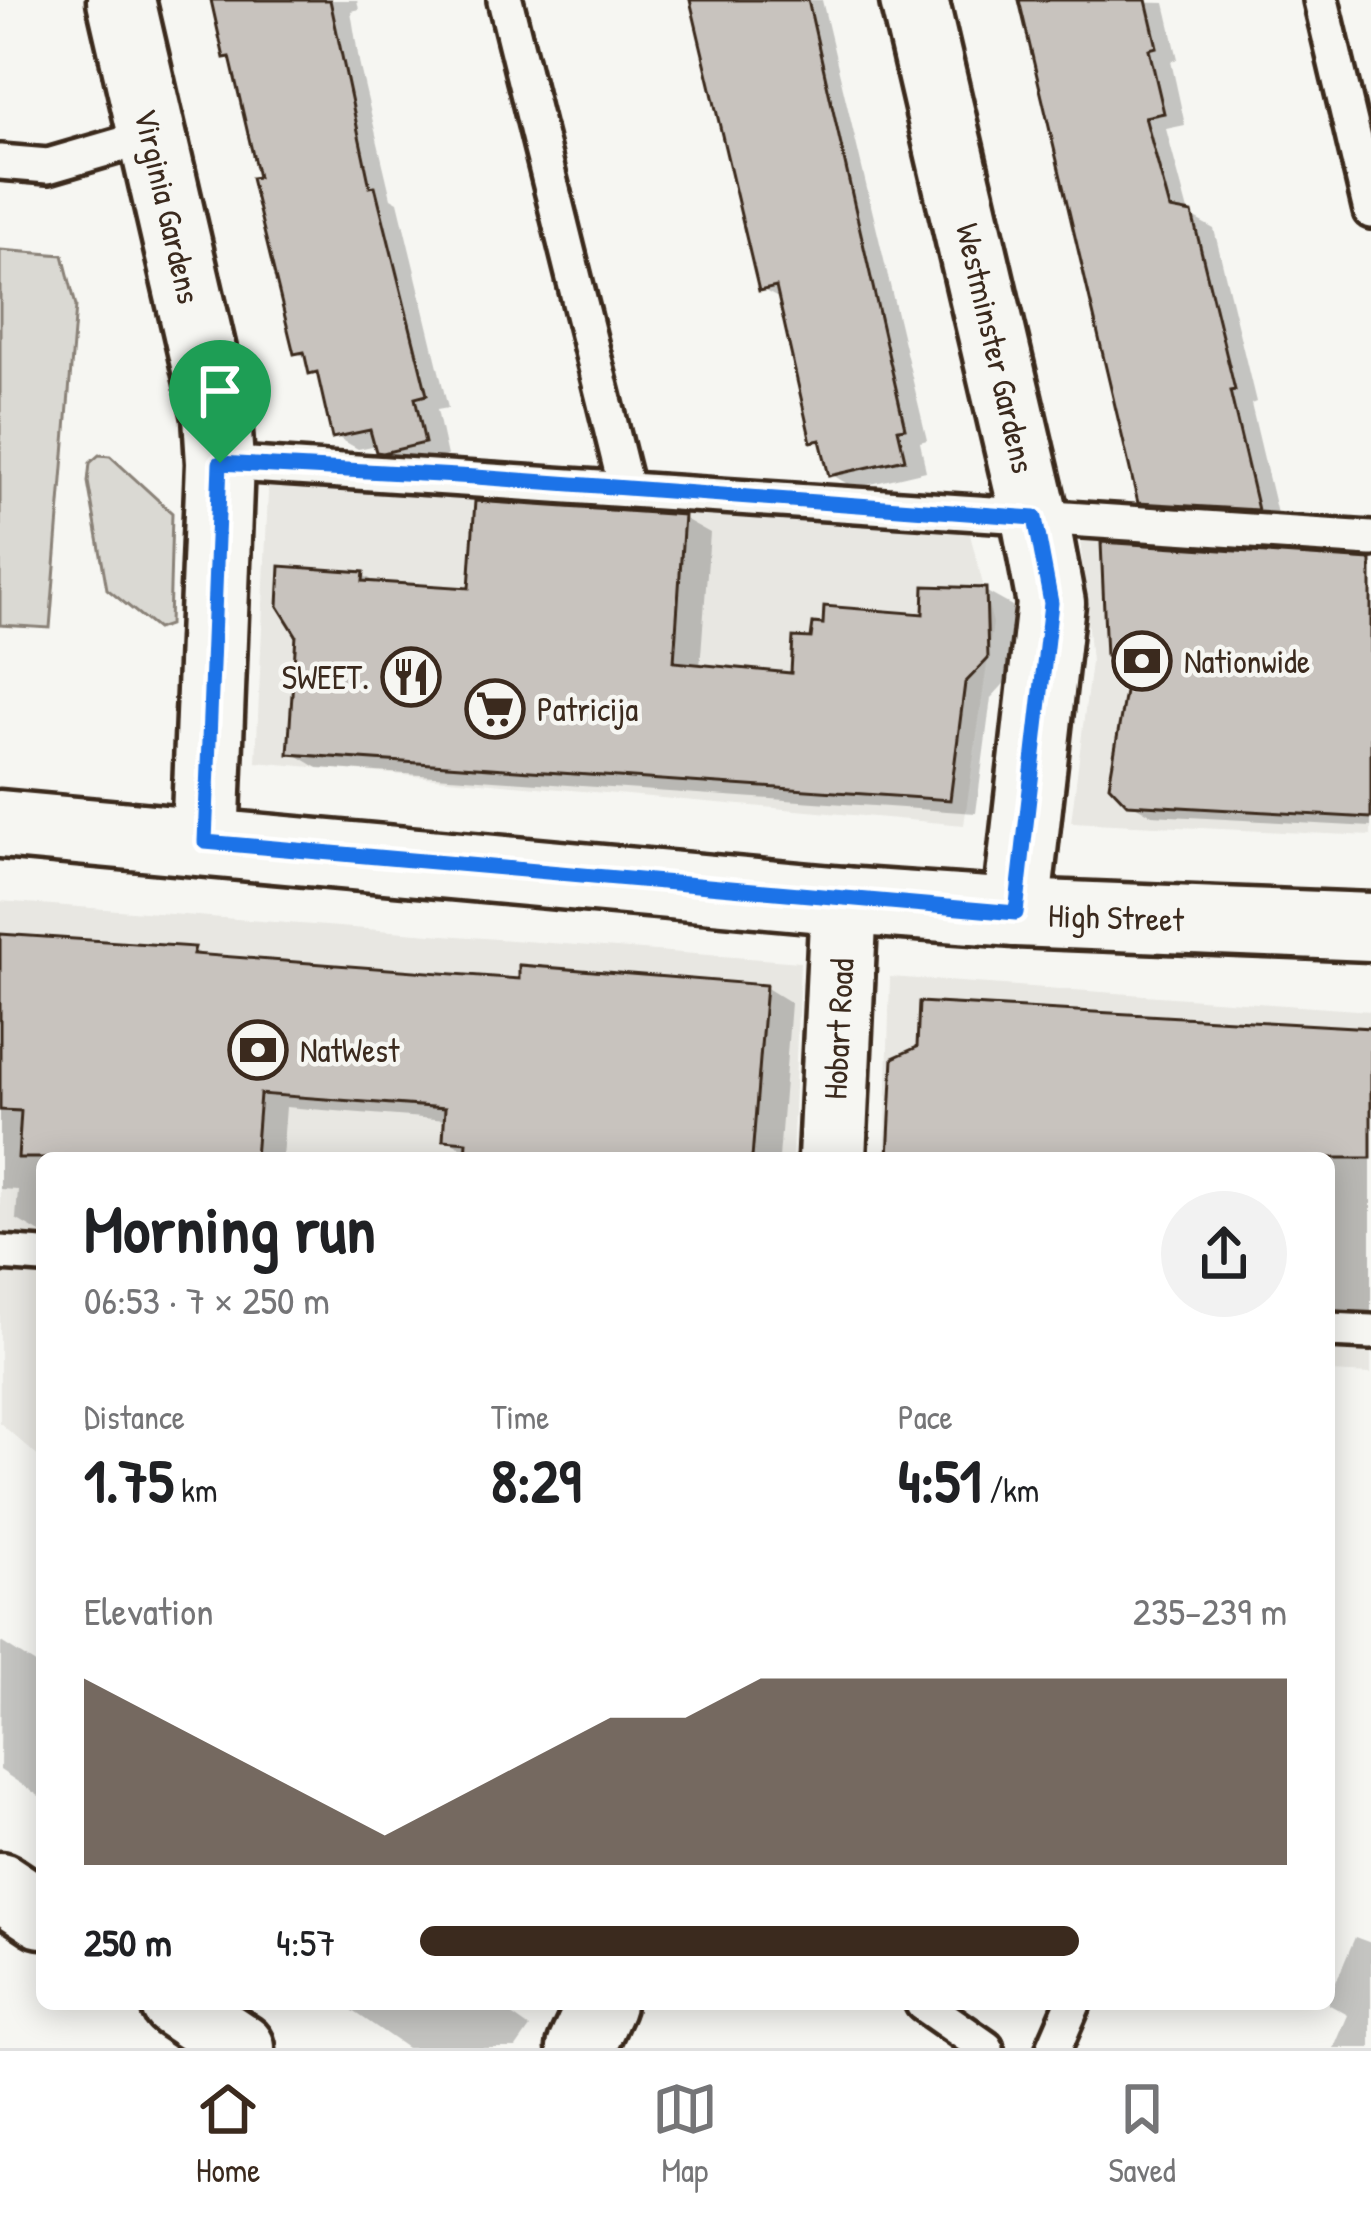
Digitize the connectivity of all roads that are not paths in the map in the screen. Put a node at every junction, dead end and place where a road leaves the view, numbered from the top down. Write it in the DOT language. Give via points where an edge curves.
graph roads {
  1 [pos="121,0"];
  2 [pos="505,0"];
  3 [pos="914,0"];
  4 [pos="1322,0"];
  5 [pos="152,136"];
  6 [pos="0,163"];
  7 [pos="1371,211"];
  8 [pos="220,463"];
  9 [pos="626,488"];
  10 [pos="1035,518"];
  11 [pos="1371,538"];
  12 [pos="0,824"];
  13 [pos="205,842"];
  14 [pos="844,901"];
  15 [pos="1016,913"];
  16 [pos="1371,927"];
  17 [pos="832,1152"];
  18 [pos="0,1253"];
  19 [pos="36,1256"];
  20 [pos="1335,1330"];
  21 [pos="1371,1332"];
  22 [pos="0,1886"];
  23 [pos="36,1910"];
  24 [pos="185,2010"];
  25 [pos="599,2010"];
  26 [pos="931,2010"];
  27 [pos="1070,2010"];
  28 [pos="241,2048"];
  29 [pos="581,2048"];
  30 [pos="986,2048"];
  31 [pos="1054,2048"];
  1 -- 5 [label="street, Virginia Gardens"];
  2 -- 9 [label="lane"];
  3 -- 10 [label="street, Westminster Gardens"];
  4 -- 7 [label="lane"];
  5 -- 6 [label="lane" via="48,166"];
  5 -- 8 [label="street, Virginia Gardens" via="217,416"];
  8 -- 9 [label="lane"];
  8 -- 13 [label="street, Virginia Gardens"];
  9 -- 10 [label="lane"];
  10 -- 11 [label="lane"];
  10 -- 15 [label="street, Westminster Gardens" via="1051,603"];
  12 -- 13 [label="street, High Street"];
  13 -- 14 [label="street, High Street"];
  14 -- 15 [label="street, High Street"];
  14 -- 17 [label="street, Hobart Road"];
  15 -- 16 [label="street, High Street"];
  18 -- 19 [label="lane"];
  20 -- 21 [label="lane"];
  22 -- 23 [label="street"];
  24 -- 28 [label="street"];
  25 -- 29 [label="street"];
  26 -- 30 [label="lane"];
  27 -- 31 [label="lane"];
}
